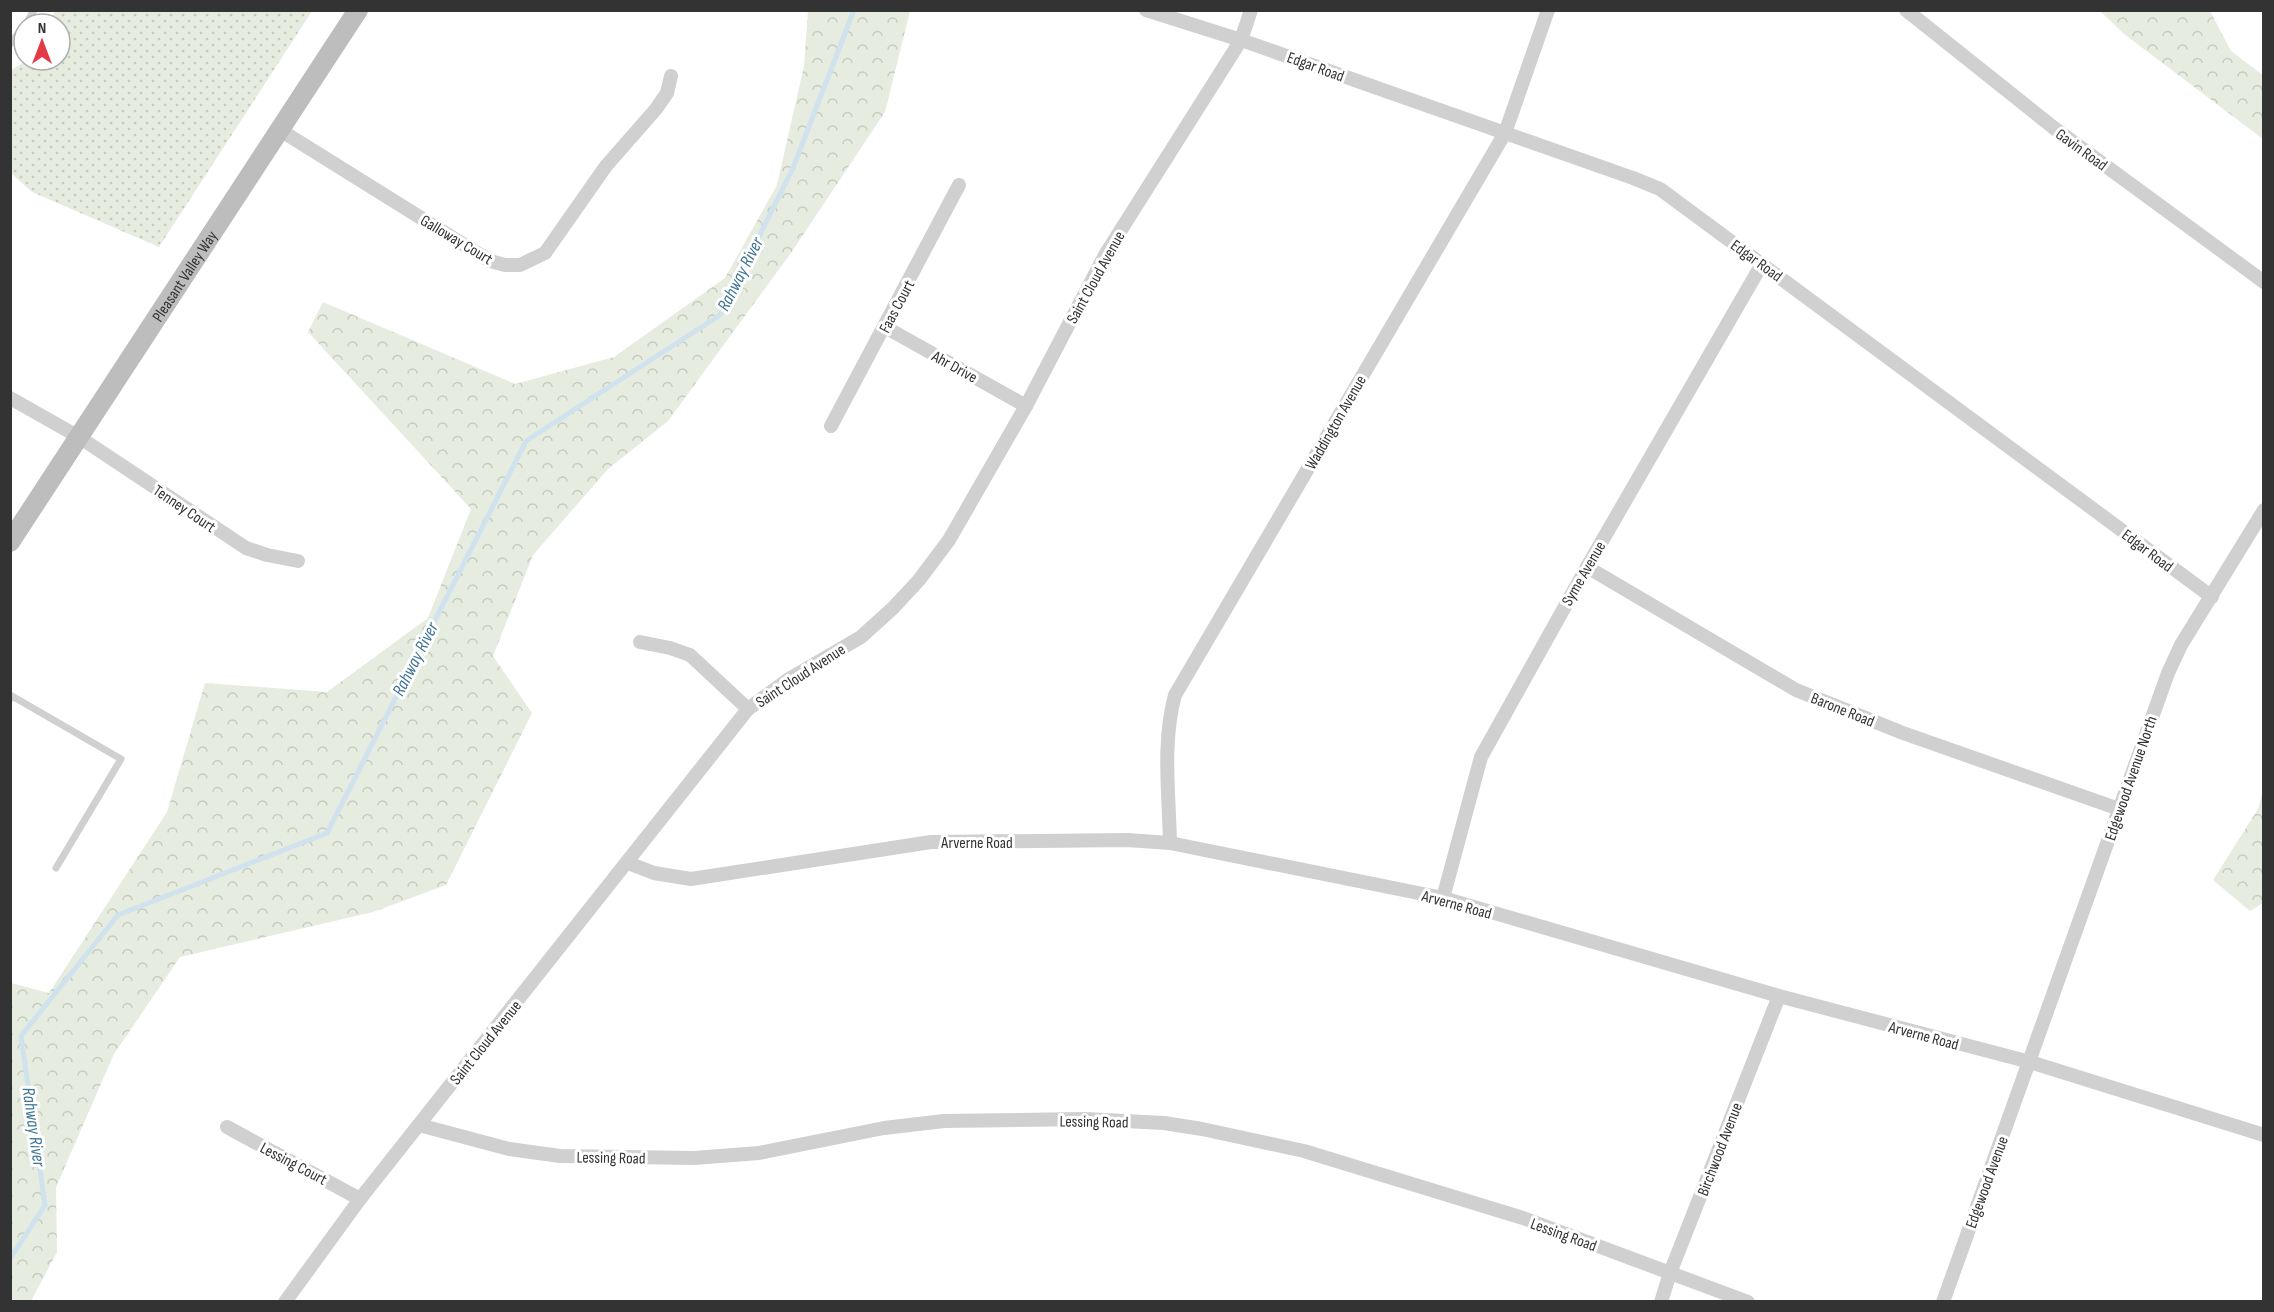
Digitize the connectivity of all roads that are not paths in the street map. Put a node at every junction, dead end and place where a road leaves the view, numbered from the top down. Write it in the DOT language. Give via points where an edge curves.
graph roads {
  1 [pos="358,10"];
  2 [pos="1146,10"];
  3 [pos="1251,10"];
  4 [pos="1548,10"];
  5 [pos="1906,10"];
  6 [pos="1241,40"];
  7 [pos="671,76"];
  8 [pos="280,130"];
  9 [pos="1505,133"];
  10 [pos="959,185"];
  11 [pos="1762,264"];
  12 [pos="2264,282"];
  13 [pos="885,327"];
  14 [pos="10,398"];
  15 [pos="1026,406"];
  16 [pos="831,426"];
  17 [pos="79,437"];
  18 [pos="2264,510"];
  19 [pos="10,542"];
  20 [pos="298,561"];
  21 [pos="1587,567"];
  22 [pos="2212,597"];
  23 [pos="640,642"];
  24 [pos="10,699"];
  25 [pos="748,709"];
  26 [pos="2119,809"];
  27 [pos="1170,843"];
  28 [pos="628,863"];
  29 [pos="56,868"];
  30 [pos="1443,898"];
  31 [pos="1779,996"];
  32 [pos="2030,1062"];
  33 [pos="418,1125"];
  34 [pos="227,1127"];
  35 [pos="2264,1136"];
  36 [pos="360,1199"];
  37 [pos="1671,1273"];
  38 [pos="285,1302"];
  39 [pos="1661,1302"];
  40 [pos="1748,1302"];
  41 [pos="1943,1302"];
  1 -- 8 [label="main road, Pleasant Valley Way"];
  2 -- 6 [label="street, Edgar Road"];
  3 -- 6 [label="street, Saint Cloud Avenue"];
  4 -- 9 [label="street, Waddington Avenue"];
  5 -- 12 [label="street, Gavin Road" via="2054,128"];
  6 -- 9 [label="street, Edgar Road"];
  6 -- 15 [label="street, Saint Cloud Avenue" via="1105,255"];
  7 -- 8 [label="street, Galloway Court" via="667,93 606,166 555,241 545,253 520,265 490,261"];
  8 -- 17 [label="main road, Pleasant Valley Way"];
  9 -- 11 [label="street, Edgar Road" via="1660,189"];
  9 -- 27 [label="street, Waddington Avenue" via="1175,695 1167,742"];
  10 -- 13 [label="street, Faas Court"];
  11 -- 21 [label="street, Syme Avenue"];
  11 -- 22 [label="street, Edgar Road"];
  13 -- 15 [label="street, Ahr Drive"];
  13 -- 16 [label="street, Faas Court"];
  14 -- 17 [label="street, Tenney Court"];
  15 -- 25 [label="street, Saint Cloud Avenue" via="949,540 920,580 861,637 789,679"];
  17 -- 19 [label="main road, Pleasant Valley Way"];
  17 -- 20 [label="street, Tenney Court" via="246,548"];
  18 -- 22 [label="street, Edgewood Avenue North"];
  21 -- 26 [label="street, Barone Road" via="1796,690 1903,733"];
  21 -- 30 [label="street, Syme Avenue" via="1480,757"];
  22 -- 26 [label="street, Edgewood Avenue North" via="2181,645 2168,674"];
  23 -- 25 [label="street" via="690,655"];
  24 -- 29 [label="lane" via="12,696 121,759"];
  25 -- 28 [label="street, Saint Cloud Avenue"];
  26 -- 32 [label="street, Edgewood Avenue North"];
  27 -- 28 [label="street, Arverne Road" via="931,842 691,879 654,873"];
  27 -- 30 [label="street, Arverne Road"];
  28 -- 33 [label="street, Saint Cloud Avenue"];
  30 -- 31 [label="street, Arverne Road"];
  31 -- 32 [label="street, Arverne Road"];
  31 -- 37 [label="street, Birchwood Avenue"];
  32 -- 35 [label="street, Arverne Road"];
  32 -- 41 [label="street, Edgewood Avenue"];
  33 -- 36 [label="street, Saint Cloud Avenue"];
  33 -- 37 [label="street, Lessing Road" via="509,1149 560,1156 694,1158 759,1153 884,1128 944,1121 1085,1119 1164,1123 1304,1151 1523,1218"];
  34 -- 36 [label="street, Lessing Court"];
  36 -- 38 [label="street, Saint Cloud Avenue"];
  37 -- 39 [label="street, Birchwood Avenue"];
  37 -- 40 [label="street, Lessing Road"];
}
